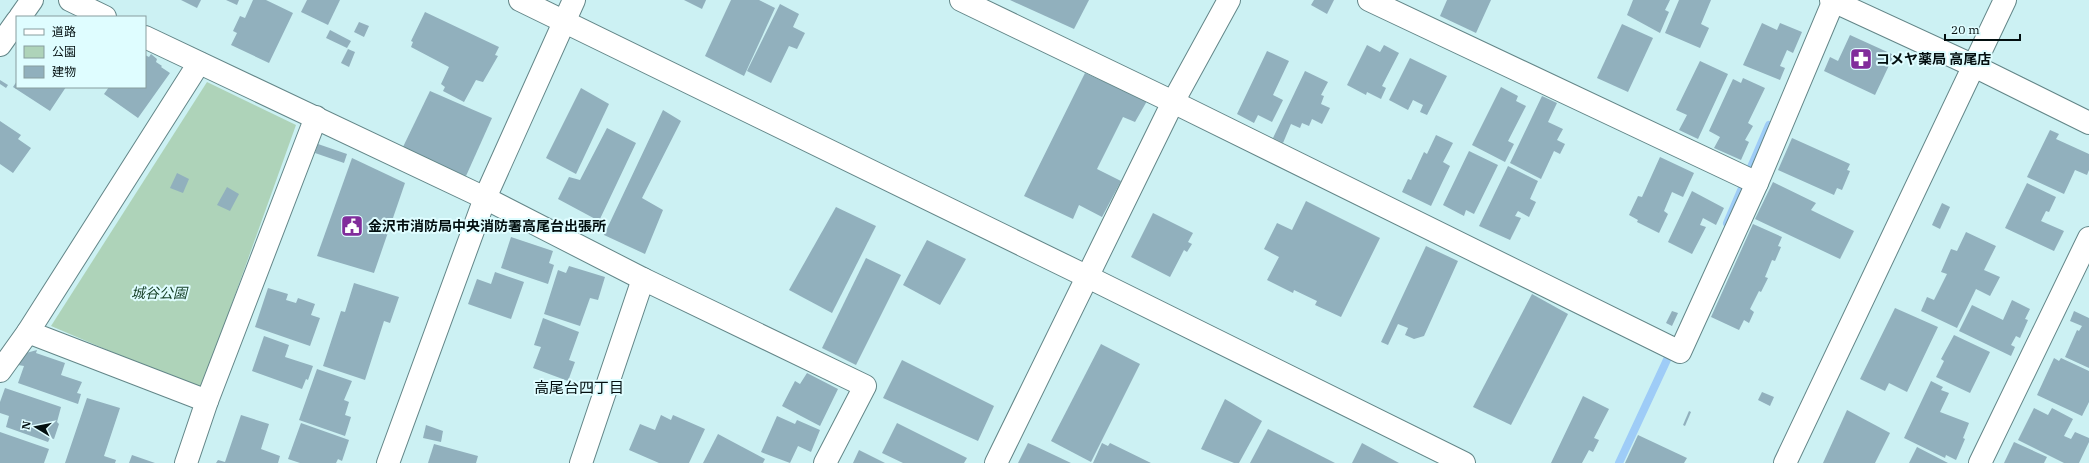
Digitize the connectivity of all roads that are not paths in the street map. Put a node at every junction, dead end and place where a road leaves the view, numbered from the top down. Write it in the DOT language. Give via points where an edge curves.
graph roads {
  1 [pos="32,0"];
  2 [pos="70,0"];
  3 [pos="520,0"];
  4 [pos="574,0"];
  5 [pos="960,0"];
  6 [pos="1229,0"];
  7 [pos="1369,0"];
  8 [pos="1833,0"];
  9 [pos="2005,0"];
  10 [pos="21,16"];
  11 [pos="103,16"];
  12 [pos="563,21"];
  13 [pos="16,22"];
  14 [pos="146,37"];
  15 [pos="0,45"];
  16 [pos="199,63"];
  17 [pos="1974,66"];
  18 [pos="1173,102"];
  19 [pos="316,117"];
  20 [pos="2089,123"];
  21 [pos="1756,183"];
  22 [pos="485,198"];
  23 [pos="2089,238"];
  24 [pos="1088,277"];
  25 [pos="643,279"];
  26 [pos="28,332"];
  27 [pos="0,371"];
  28 [pos="207,401"];
  29 [pos="186,463"];
  30 [pos="388,463"];
  31 [pos="581,463"];
  32 [pos="825,463"];
  33 [pos="996,463"];
  34 [pos="1464,463"];
  35 [pos="1785,463"];
  36 [pos="1980,463"];
  1 -- 10 [label="street"];
  2 -- 11 [label="street"];
  3 -- 12 [label="street"];
  4 -- 12 [label="street"];
  5 -- 18 [label="street"];
  6 -- 18 [label="street"];
  7 -- 21 [label="street"];
  8 -- 17 [label="street"];
  8 -- 21 [label="street"];
  9 -- 17 [label="street"];
  12 -- 22 [label="street"];
  12 -- 24 [label="street"];
  13 -- 15 [label="street"];
  14 -- 16 [label="street"];
  16 -- 19 [label="street"];
  16 -- 26 [label="street"];
  17 -- 20 [label="street"];
  17 -- 35 [label="street"];
  18 -- 21 [label="street" via="1680,352"];
  18 -- 24 [label="street"];
  19 -- 22 [label="street"];
  19 -- 28 [label="street"];
  22 -- 25 [label="street"];
  22 -- 30 [label="street"];
  23 -- 36 [label="street"];
  24 -- 33 [label="street"];
  24 -- 34 [label="street"];
  25 -- 31 [label="street"];
  25 -- 32 [label="street" via="865,386"];
  26 -- 27 [label="street"];
  26 -- 28 [label="street"];
  28 -- 29 [label="street"];
}
